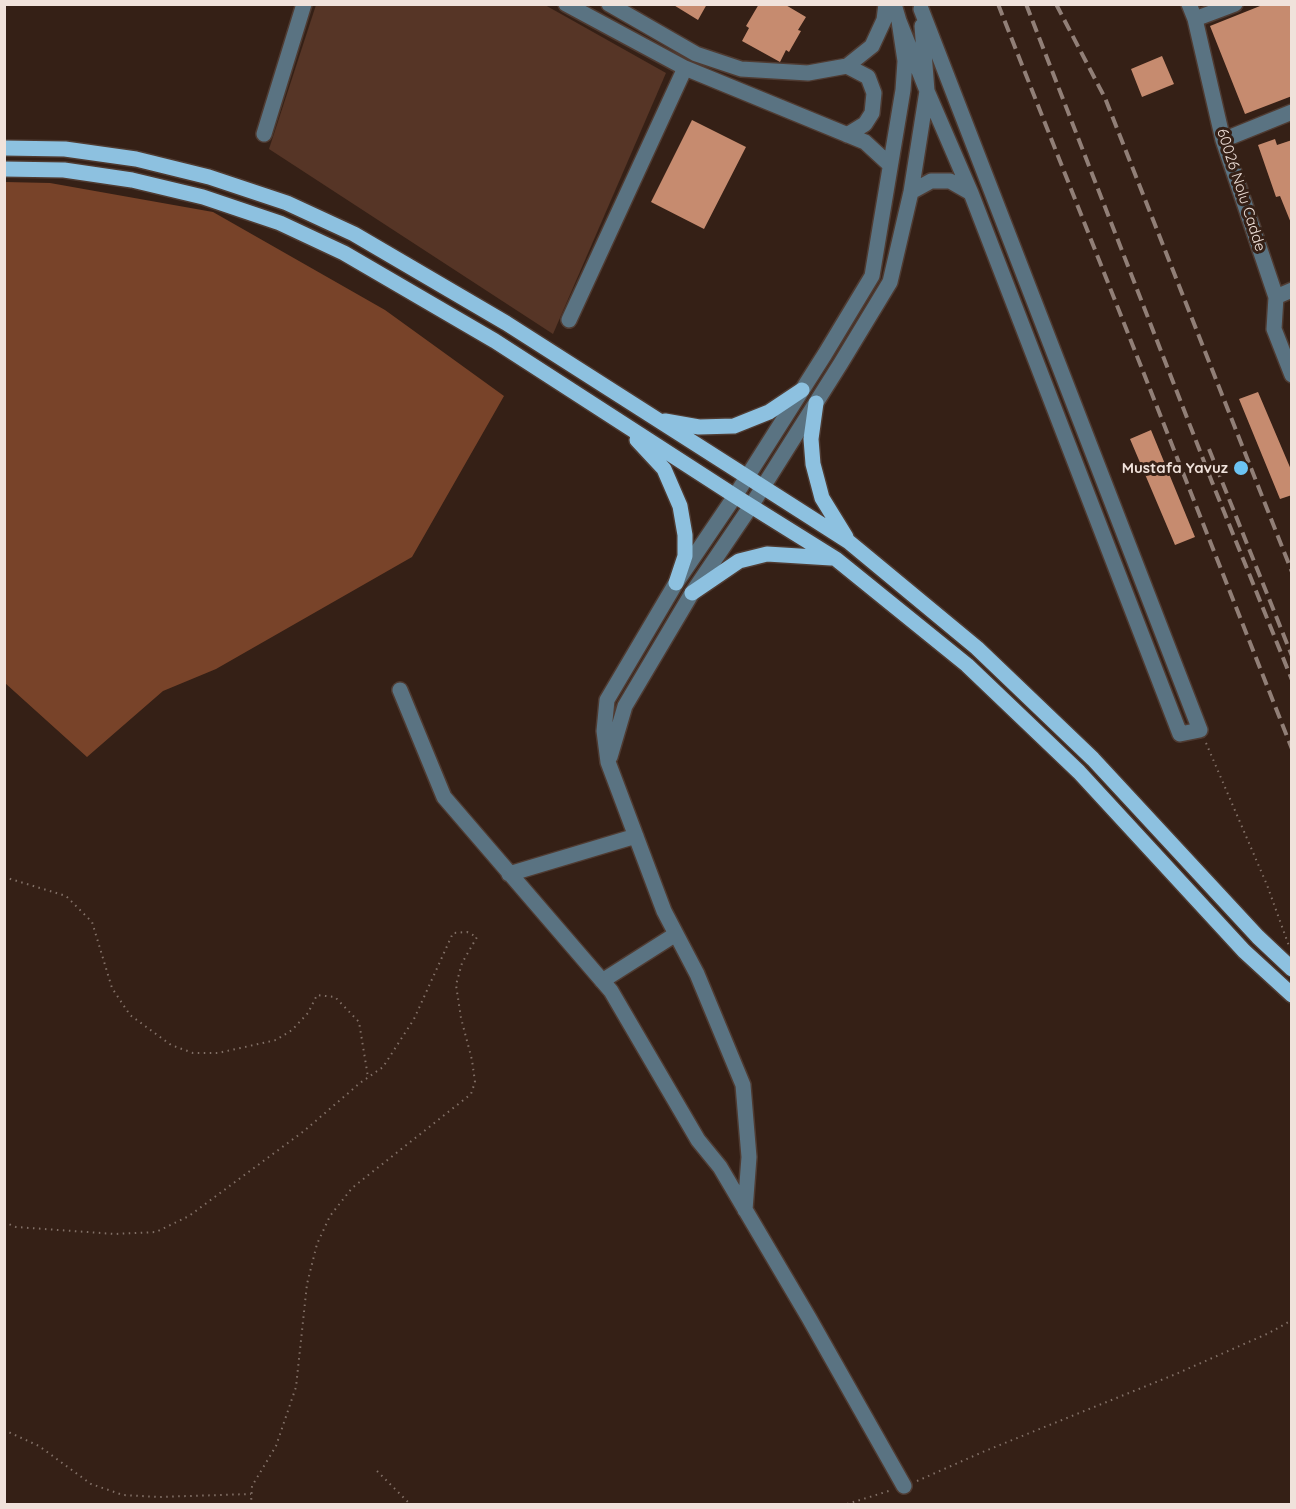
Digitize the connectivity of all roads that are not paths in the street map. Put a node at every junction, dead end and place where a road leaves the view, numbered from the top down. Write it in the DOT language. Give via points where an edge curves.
graph roads {
  1 [pos="304,4"];
  2 [pos="566,4"];
  3 [pos="609,4"];
  4 [pos="886,4"];
  5 [pos="894,4"];
  6 [pos="1235,4"];
  7 [pos="920,7"];
  8 [pos="1192,12"];
  9 [pos="899,21"];
  10 [pos="847,66"];
  11 [pos="685,69"];
  12 [pos="927,91"];
  13 [pos="1292,112"];
  14 [pos="264,134"];
  15 [pos="847,135"];
  16 [pos="1223,141"];
  17 [pos="4,148"];
  18 [pos="890,165"];
  19 [pos="4,169"];
  20 [pos="911,192"];
  21 [pos="971,193"];
  22 [pos="1292,290"];
  23 [pos="1276,297"];
  24 [pos="569,320"];
  25 [pos="1292,375"];
  26 [pos="802,390"];
  27 [pos="816,403"];
  28 [pos="656,419"];
  29 [pos="621,423"];
  30 [pos="747,477"];
  31 [pos="763,487"];
  32 [pos="735,496"];
  33 [pos="751,506"];
  34 [pos="849,542"];
  35 [pos="836,559"];
  36 [pos="676,583"];
  37 [pos="692,593"];
  38 [pos="400,690"];
  39 [pos="608,762"];
  40 [pos="636,836"];
  41 [pos="509,874"];
  42 [pos="676,934"];
  43 [pos="1292,969"];
  44 [pos="602,981"];
  45 [pos="1292,995"];
  46 [pos="746,1210"];
  47 [pos="904,1486"];
  1 -- 14 [label="street"];
  2 -- 11 [label="street"];
  3 -- 10 [label="street" via="696,54 741,69 808,73"];
  4 -- 10 [label="street" via="884,20 872,46"];
  5 -- 9 [label="street"];
  6 -- 8 [label="street"];
  7 -- 12 [label="street"];
  7 -- 21 [label="street" via="1200,730 1180,734"];
  8 -- 16 [label="street, 60026 Nolu Cadde"];
  9 -- 12 [label="street"];
  9 -- 18 [label="street" via="905,61"];
  10 -- 15 [label="street" via="868,76 874,93 872,113 865,124"];
  11 -- 15 [label="street"];
  11 -- 24 [label="street"];
  12 -- 20 [label="street"];
  12 -- 21 [label="street"];
  13 -- 16 [label="street"];
  15 -- 18 [label="street" via="865,142"];
  16 -- 23 [label="street, 60026 Nolu Cadde"];
  17 -- 28 [label="main road" via="66,149 136,159 209,177 287,203 354,234 506,323"];
  18 -- 26 [label="street" via="872,276"];
  19 -- 29 [label="main road" via="64,170 132,180 203,197 280,223 344,253 495,341"];
  20 -- 21 [label="street" via="931,181 950,181"];
  20 -- 27 [label="street" via="890,282"];
  22 -- 23 [label="street"];
  23 -- 25 [label="street, 60026 Nolu Cadde" via="1274,329"];
  26 -- 28 [label="main road" via="769,412 734,426 699,428"];
  26 -- 30 [label="street"];
  27 -- 31 [label="street"];
  27 -- 34 [label="main road" via="811,439 813,464 822,498"];
  28 -- 30 [label="main road"];
  29 -- 32 [label="main road"];
  29 -- 36 [label="main road" via="664,469 680,506 685,556"];
  30 -- 31 [label="main road"];
  30 -- 32 [label="street"];
  31 -- 33 [label="street"];
  31 -- 34 [label="main road"];
  32 -- 33 [label="main road"];
  32 -- 36 [label="street"];
  33 -- 35 [label="main road"];
  33 -- 37 [label="street"];
  34 -- 43 [label="main road" via="977,648 1093,759"];
  35 -- 37 [label="main road" via="767,554 739,561"];
  35 -- 45 [label="main road" via="967,665 1079,772 1244,951"];
  36 -- 39 [label="street" via="607,700 604,731"];
  37 -- 39 [label="street" via="625,706"];
  38 -- 41 [label="street" via="444,797"];
  39 -- 40 [label="street"];
  40 -- 41 [label="street"];
  40 -- 42 [label="street"];
  41 -- 44 [label="street"];
  42 -- 44 [label="street"];
  42 -- 46 [label="street" via="743,1085 749,1157"];
  44 -- 46 [label="street" via="698,1140"];
  46 -- 47 [label="street"];
}
